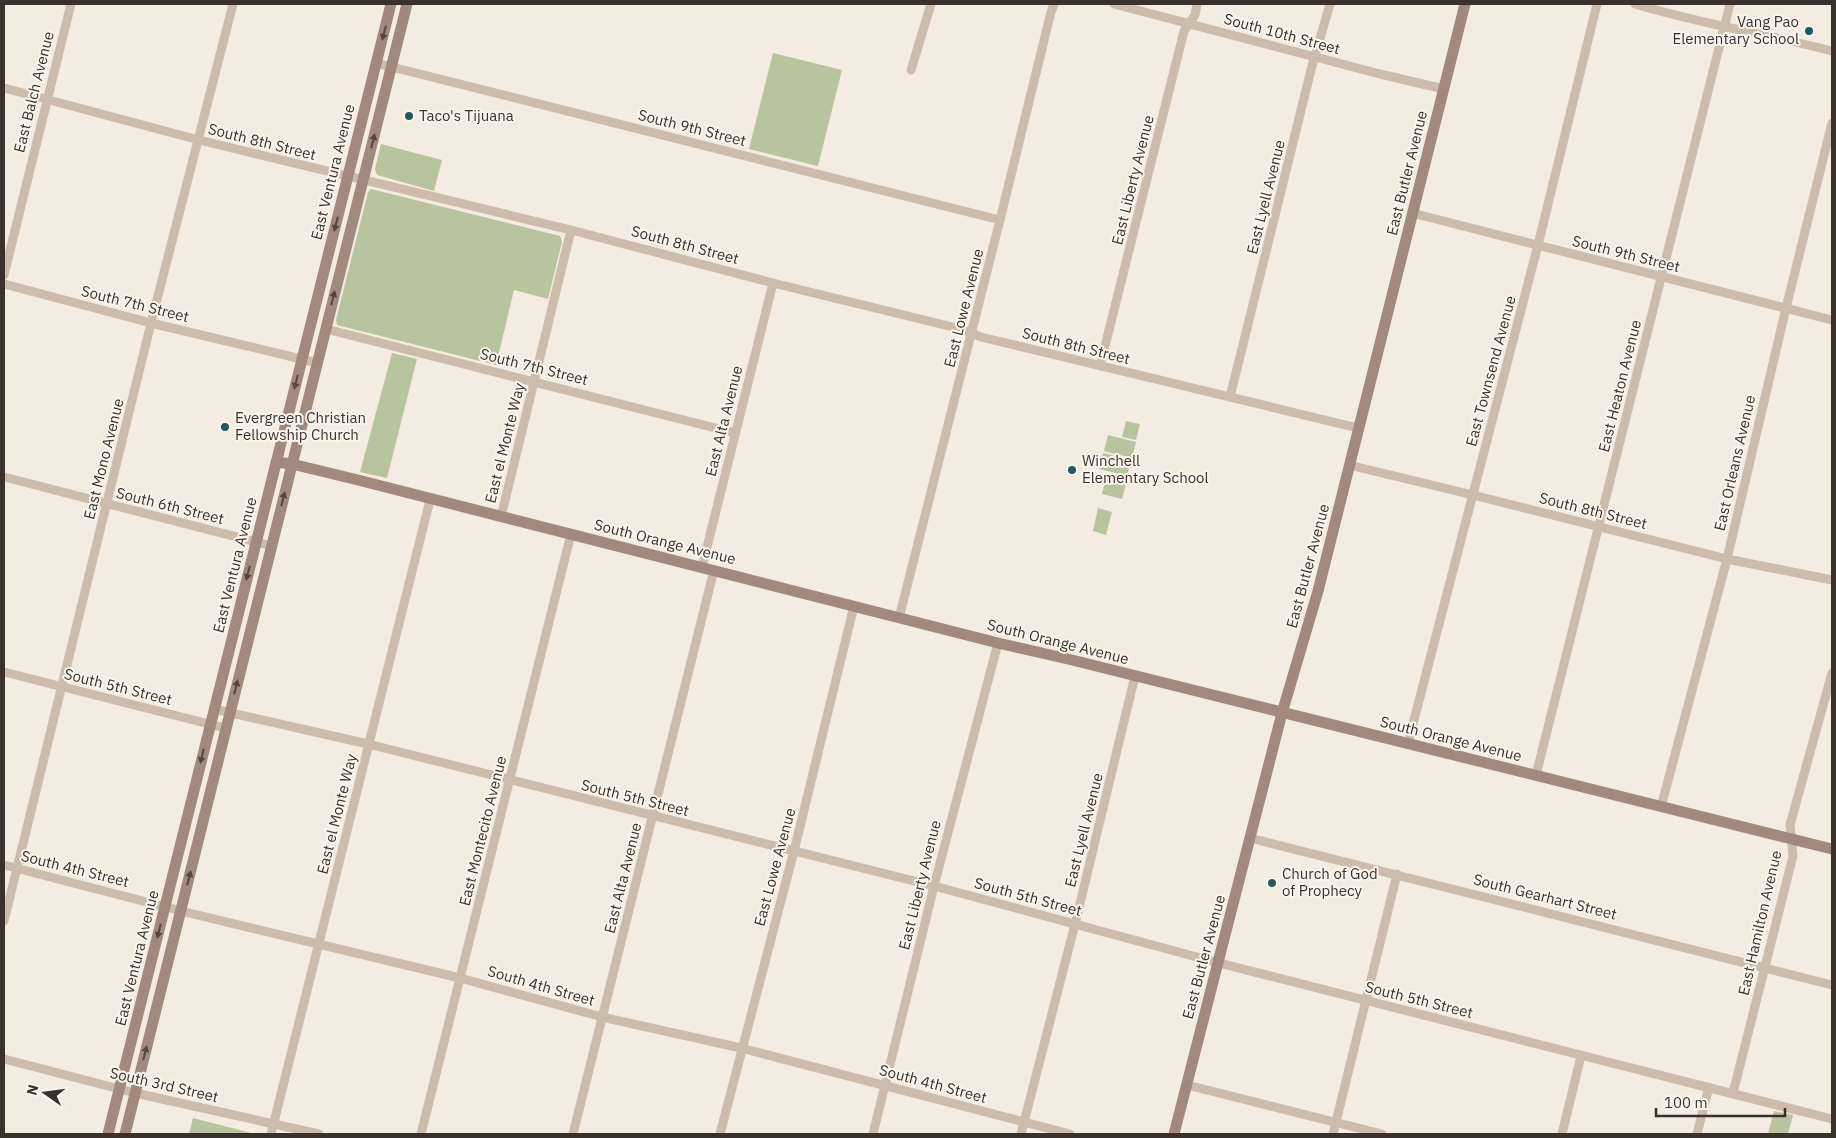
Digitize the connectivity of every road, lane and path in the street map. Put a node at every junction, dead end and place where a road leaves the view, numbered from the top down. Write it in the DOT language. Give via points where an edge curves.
graph roads {
  1 [pos="71,4"];
  2 [pos="233,4"];
  3 [pos="391,4"];
  4 [pos="408,4"];
  5 [pos="930,4"];
  6 [pos="1054,4"];
  7 [pos="1114,4"];
  8 [pos="1197,4"];
  9 [pos="1330,4"];
  10 [pos="1465,4"];
  11 [pos="1596,4"];
  12 [pos="1635,4"];
  13 [pos="1730,4"];
  14 [pos="1190,24"];
  15 [pos="1724,27"];
  16 [pos="1832,51"];
  17 [pos="1316,56"];
  18 [pos="376,63"];
  19 [pos="392,67"];
  20 [pos="912,70"];
  21 [pos="4,88"];
  22 [pos="1444,89"];
  23 [pos="46,99"];
  24 [pos="1832,123"];
  25 [pos="199,140"];
  26 [pos="348,177"];
  27 [pos="363,180"];
  28 [pos="1412,213"];
  29 [pos="1000,220"];
  30 [pos="571,230"];
  31 [pos="1538,245"];
  32 [pos="4,274"];
  33 [pos="1661,277"];
  34 [pos="773,283"];
  35 [pos="4,284"];
  36 [pos="1786,308"];
  37 [pos="1832,320"];
  38 [pos="151,323"];
  39 [pos="326,329"];
  40 [pos="972,333"];
  41 [pos="302,359"];
  42 [pos="318,362"];
  43 [pos="1100,366"];
  44 [pos="535,381"];
  45 [pos="1230,397"];
  46 [pos="1358,428"];
  47 [pos="735,433"];
  48 [pos="276,462"];
  49 [pos="292,464"];
  50 [pos="1349,466"];
  51 [pos="4,477"];
  52 [pos="1473,495"];
  53 [pos="430,500"];
  54 [pos="107,504"];
  55 [pos="501,517"];
  56 [pos="1598,527"];
  57 [pos="571,534"];
  58 [pos="256,542"];
  59 [pos="272,546"];
  60 [pos="1727,559"];
  61 [pos="708,568"];
  62 [pos="1832,580"];
  63 [pos="854,606"];
  64 [pos="900,618"];
  65 [pos="998,643"];
  66 [pos="4,672"];
  67 [pos="1832,673"];
  68 [pos="1135,676"];
  69 [pos="62,687"];
  70 [pos="214,709"];
  71 [pos="229,712"];
  72 [pos="1282,713"];
  73 [pos="210,724"];
  74 [pos="225,728"];
  75 [pos="1408,743"];
  76 [pos="368,744"];
  77 [pos="1536,775"];
  78 [pos="510,780"];
  79 [pos="1662,808"];
  80 [pos="653,817"];
  81 [pos="1250,838"];
  82 [pos="1792,840"];
  83 [pos="1832,849"];
  84 [pos="794,851"];
  85 [pos="4,865"];
  86 [pos="17,869"];
  87 [pos="1396,874"];
  88 [pos="934,886"];
  89 [pos="165,907"];
  90 [pos="181,911"];
  91 [pos="4,921"];
  92 [pos="1075,924"];
  93 [pos="319,943"];
  94 [pos="1218,963"];
  95 [pos="1764,968"];
  96 [pos="460,978"];
  97 [pos="1832,985"];
  98 [pos="1366,1000"];
  99 [pos="602,1017"];
  100 [pos="742,1048"];
  101 [pos="1581,1056"];
  102 [pos="4,1059"];
  103 [pos="1186,1085"];
  104 [pos="885,1086"];
  105 [pos="1709,1087"];
  106 [pos="119,1089"];
  107 [pos="135,1093"];
  108 [pos="1732,1093"];
  109 [pos="1832,1119"];
  110 [pos="1024,1123"];
  111 [pos="1336,1123"];
  112 [pos="273,1124"];
  113 [pos="108,1134"];
  114 [pos="125,1134"];
  115 [pos="271,1134"];
  116 [pos="319,1134"];
  117 [pos="421,1134"];
  118 [pos="573,1134"];
  119 [pos="720,1134"];
  120 [pos="873,1134"];
  121 [pos="1021,1134"];
  122 [pos="1070,1134"];
  123 [pos="1174,1134"];
  124 [pos="1333,1134"];
  125 [pos="1382,1134"];
  126 [pos="1562,1134"];
  127 [pos="1697,1134"];
  1 -- 23 [label="street, East Balch Avenue"];
  2 -- 25 [label="street, East Mono Avenue"];
  3 -- 18 [label="street, East Ventura Avenue, one-way"];
  4 -- 19 [label="street, East Ventura Avenue"];
  5 -- 20 [label="street"];
  6 -- 29 [label="street, East Lowe Avenue"];
  7 -- 14 [label="street, South 10th Street"];
  8 -- 14 [label="street, East Liberty Avenue"];
  9 -- 17 [label="street, East Lyell Avenue"];
  10 -- 22 [label="street, East Butler Avenue"];
  11 -- 31 [label="street, East Townsend Avenue"];
  12 -- 15 [label="street"];
  13 -- 15 [label="street, East Heaton Avenue"];
  14 -- 17 [label="street, South 10th Street"];
  14 -- 43 [label="street, East Liberty Avenue" via="1184,32"];
  15 -- 16 [label="street"];
  15 -- 33 [label="street, East Heaton Avenue"];
  17 -- 22 [label="street, South 10th Street"];
  17 -- 45 [label="street, East Lyell Avenue"];
  18 -- 19 [label="street, South 9th Street"];
  18 -- 26 [label="street, East Ventura Avenue"];
  27 -- 19 [label="street, East Ventura Avenue, one-way"];
  19 -- 29 [label="street, South 9th Street"];
  21 -- 23 [label="street, South 8th Street"];
  22 -- 28 [label="street, East Butler Avenue"];
  23 -- 25 [label="street, South 8th Street"];
  23 -- 32 [label="street, East Balch Avenue"];
  24 -- 36 [label="street, East Orleans Avenue"];
  25 -- 26 [label="street, South 8th Street"];
  25 -- 38 [label="street, East Mono Avenue"];
  26 -- 27 [label="street, South 8th Street"];
  26 -- 41 [label="street, East Ventura Avenue, one-way"];
  27 -- 30 [label="street, South 8th Street"];
  39 -- 27 [label="street, East Ventura Avenue, one-way"];
  28 -- 31 [label="street, South 9th Street"];
  28 -- 46 [label="street, East Butler Avenue"];
  29 -- 40 [label="street, East Lowe Avenue"];
  30 -- 34 [label="street, South 8th Street"];
  30 -- 44 [label="street, East el Monte Way"];
  31 -- 33 [label="street, South 9th Street"];
  31 -- 52 [label="street, East Townsend Avenue"];
  33 -- 36 [label="street, South 9th Street"];
  33 -- 56 [label="street, East Heaton Avenue"];
  34 -- 40 [label="street, South 8th Street"];
  34 -- 47 [label="street, East Alta Avenue"];
  35 -- 38 [label="street, South 7th Street"];
  36 -- 37 [label="street, South 9th Street"];
  36 -- 60 [label="street, East Orleans Avenue"];
  38 -- 41 [label="street, South 7th Street"];
  38 -- 54 [label="street, East Mono Avenue"];
  39 -- 42 [label="street, East Ventura Avenue"];
  39 -- 44 [label="street, South 7th Street"];
  40 -- 43 [label="street, South 8th Street"];
  40 -- 64 [label="street, East Lowe Avenue"];
  41 -- 42 [label="street, South 7th Street"];
  41 -- 48 [label="street, East Ventura Avenue, one-way"];
  42 -- 49 [label="street, East Ventura Avenue"];
  43 -- 45 [label="street, South 8th Street"];
  44 -- 47 [label="street, South 7th Street"];
  44 -- 55 [label="street, East el Monte Way"];
  45 -- 46 [label="street, South 8th Street"];
  46 -- 50 [label="street, East Butler Avenue"];
  47 -- 61 [label="street, East Alta Avenue"];
  48 -- 49 [label="street, South Orange Avenue"];
  48 -- 58 [label="street, East Ventura Avenue"];
  49 -- 53 [label="street, South Orange Avenue"];
  59 -- 49 [label="street, East Ventura Avenue, one-way"];
  50 -- 52 [label="street, South 8th Street"];
  50 -- 72 [label="street, East Butler Avenue" via="1318,591"];
  51 -- 54 [label="street, South 6th Street"];
  52 -- 56 [label="street, South 8th Street"];
  52 -- 75 [label="street, East Townsend Avenue"];
  53 -- 55 [label="street, South Orange Avenue"];
  53 -- 76 [label="street, East el Monte Way"];
  54 -- 58 [label="street, South 6th Street"];
  54 -- 69 [label="street, East Mono Avenue"];
  55 -- 57 [label="street, South Orange Avenue"];
  56 -- 60 [label="street, South 8th Street"];
  56 -- 77 [label="street, East Heaton Avenue"];
  57 -- 61 [label="street, South Orange Avenue"];
  57 -- 78 [label="street, East Montecito Avenue"];
  58 -- 59 [label="street, South 6th Street"];
  58 -- 70 [label="street, East Ventura Avenue, one-way"];
  71 -- 59 [label="street, East Ventura Avenue, one-way"];
  60 -- 62 [label="street, South 8th Street"];
  60 -- 79 [label="street, East Orleans Avenue"];
  61 -- 63 [label="street, South Orange Avenue"];
  61 -- 80 [label="street, East Alta Avenue"];
  63 -- 64 [label="street, South Orange Avenue"];
  63 -- 84 [label="street, East Lowe Avenue"];
  64 -- 65 [label="street, South Orange Avenue"];
  65 -- 68 [label="street, South Orange Avenue"];
  65 -- 88 [label="street, East Liberty Avenue"];
  66 -- 69 [label="street, South 5th Street"];
  67 -- 82 [label="street, East Hamilton Avenue" via="1790,825"];
  68 -- 72 [label="street, South Orange Avenue"];
  68 -- 92 [label="street, East Lyell Avenue"];
  69 -- 73 [label="street, South 5th Street"];
  69 -- 86 [label="street, East Mono Avenue"];
  70 -- 71 [label="street, South 5th Street"];
  70 -- 73 [label="street, East Ventura Avenue"];
  71 -- 74 [label="street, East Ventura Avenue"];
  71 -- 76 [label="street, South 5th Street"];
  72 -- 75 [label="street, South Orange Avenue"];
  72 -- 81 [label="street, East Butler Avenue"];
  73 -- 74 [label="street, South 5th Street"];
  73 -- 89 [label="street, East Ventura Avenue, one-way"];
  90 -- 74 [label="street, East Ventura Avenue, one-way"];
  75 -- 77 [label="street, South Orange Avenue"];
  76 -- 78 [label="street, South 5th Street"];
  76 -- 93 [label="street, East el Monte Way"];
  77 -- 79 [label="street, South Orange Avenue"];
  78 -- 80 [label="street, South 5th Street"];
  78 -- 96 [label="street, East Montecito Avenue"];
  79 -- 82 [label="street, South Orange Avenue"];
  80 -- 84 [label="street, South 5th Street"];
  80 -- 99 [label="street, East Alta Avenue"];
  81 -- 87 [label="street, South Gearhart Street"];
  81 -- 94 [label="street, East Butler Avenue"];
  82 -- 83 [label="street, South Orange Avenue"];
  82 -- 95 [label="street, East Hamilton Avenue" via="1793,856"];
  84 -- 88 [label="street, South 5th Street"];
  84 -- 100 [label="street, East Lowe Avenue"];
  85 -- 86 [label="street, South 4th Street"];
  86 -- 89 [label="street, South 4th Street"];
  86 -- 91 [label="street, East Mono Avenue"];
  87 -- 95 [label="street, South Gearhart Street"];
  87 -- 98 [label="street"];
  88 -- 92 [label="street, South 5th Street"];
  88 -- 104 [label="street, East Liberty Avenue"];
  89 -- 90 [label="street, South 4th Street"];
  89 -- 106 [label="street, East Ventura Avenue, one-way"];
  90 -- 93 [label="street, South 4th Street"];
  107 -- 90 [label="street, East Ventura Avenue, one-way"];
  92 -- 94 [label="street, South 5th Street"];
  92 -- 110 [label="street, East Lyell Avenue"];
  93 -- 96 [label="street, South 4th Street"];
  93 -- 112 [label="street, East el Monte Way"];
  94 -- 98 [label="street, South 5th Street"];
  94 -- 103 [label="street, East Butler Avenue"];
  95 -- 97 [label="street, South Gearhart Street"];
  95 -- 108 [label="street, East Hamilton Avenue"];
  96 -- 99 [label="street, South 4th Street"];
  96 -- 117 [label="street, East Montecito Avenue"];
  98 -- 101 [label="street, South 5th Street"];
  98 -- 111 [label="street"];
  99 -- 100 [label="street, South 4th Street"];
  99 -- 118 [label="street, East Alta Avenue"];
  100 -- 104 [label="street, South 4th Street"];
  100 -- 119 [label="street, East Lowe Avenue"];
  101 -- 105 [label="street, South 5th Street"];
  101 -- 126 [label="street"];
  102 -- 106 [label="street, South 3rd Street"];
  103 -- 111 [label="street"];
  103 -- 123 [label="street, East Butler Avenue"];
  104 -- 110 [label="street, South 4th Street"];
  104 -- 120 [label="street, East Liberty Avenue"];
  105 -- 108 [label="street, South 5th Street"];
  105 -- 127 [label="street"];
  106 -- 107 [label="street, South 3rd Street"];
  106 -- 113 [label="street, East Ventura Avenue"];
  107 -- 112 [label="street, South 3rd Street"];
  107 -- 114 [label="street, East Ventura Avenue"];
  108 -- 109 [label="street, South 5th Street"];
  110 -- 121 [label="street, East Lyell Avenue"];
  110 -- 122 [label="street, South 4th Street"];
  111 -- 124 [label="street"];
  111 -- 125 [label="street"];
  112 -- 115 [label="street, East el Monte Way"];
  112 -- 116 [label="street, South 3rd Street"];
}
